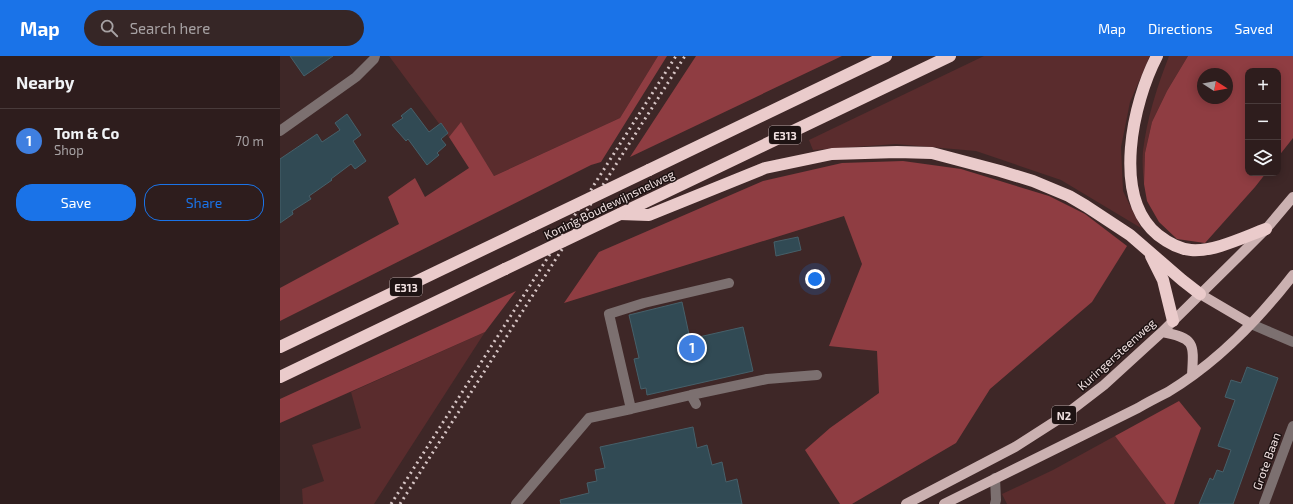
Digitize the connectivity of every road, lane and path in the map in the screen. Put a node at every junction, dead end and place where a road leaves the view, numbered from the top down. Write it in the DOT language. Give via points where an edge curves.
graph roads {
  1 [pos="375,56"];
  2 [pos="886,56"];
  3 [pos="950,56"];
  4 [pos="1157,56"];
  5 [pos="280,131"];
  6 [pos="1293,197"];
  7 [pos="620,214"];
  8 [pos="1266,229"];
  9 [pos="1150,253"];
  10 [pos="1293,274"];
  11 [pos="729,283"];
  12 [pos="1200,294"];
  13 [pos="1173,321"];
  14 [pos="1251,324"];
  15 [pos="1162,332"];
  16 [pos="1293,342"];
  17 [pos="280,347"];
  18 [pos="817,375"];
  19 [pos="1192,375"];
  20 [pos="280,377"];
  21 [pos="631,409"];
  22 [pos="1293,426"];
  23 [pos="995,478"];
  24 [pos="516,504"];
  25 [pos="906,504"];
  26 [pos="944,504"];
  27 [pos="995,504"];
  28 [pos="1264,504"];
  1 -- 5 [label="street" via="356,77"];
  2 -- 17 [label="highway, Koning Boudewijnsnelweg / E313, bridge"];
  3 -- 7 [label="highway, Koning Boudewijnsnelweg / E313"];
  4 -- 8 [label="highway" via="1141,96 1133,132 1131,186 1138,210 1153,231 1169,243 1190,250 1212,249"];
  6 -- 8 [label="main road, Kuringersteenweg / N2"];
  7 -- 9 [label="highway" via="649,215 765,168 832,154 932,153 1000,170 1069,196 1130,235"];
  7 -- 20 [label="highway, Koning Boudewijnsnelweg / E313, bridge"];
  8 -- 12 [label="main road, Kuringersteenweg / N2"];
  9 -- 12 [label="highway"];
  9 -- 13 [label="highway" via="1163,280"];
  10 -- 14 [label="main road, N2"];
  11 -- 21 [label="street" via="609,314"];
  12 -- 13 [label="main road, Kuringersteenweg / N2"];
  12 -- 14 [label="main road"];
  13 -- 15 [label="main road, Kuringersteenweg / N2"];
  14 -- 16 [label="street"];
  14 -- 19 [label="main road, N2"];
  15 -- 19 [label="main road" via="1179,335 1191,344 1194,353"];
  15 -- 25 [label="main road, Kuringersteenweg / N2" via="1104,385 1065,415 1015,447"];
  18 -- 21 [label="street" via="767,379 694,400"];
  19 -- 23 [label="main road, N2" via="1138,408"];
  21 -- 24 [label="street" via="589,418"];
  22 -- 28 [label="street, Grote Baan"];
  23 -- 26 [label="main road, N2"];
  23 -- 27 [label="street"];
}
